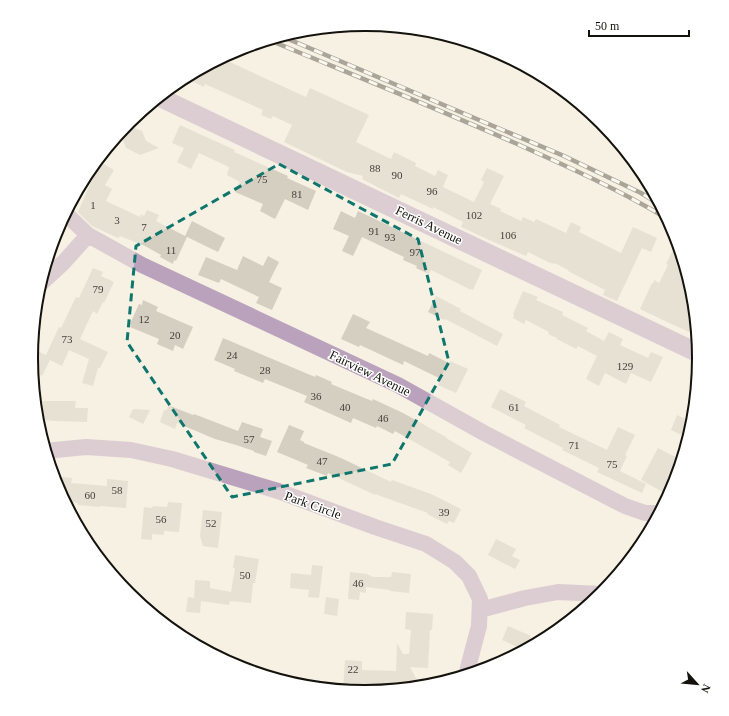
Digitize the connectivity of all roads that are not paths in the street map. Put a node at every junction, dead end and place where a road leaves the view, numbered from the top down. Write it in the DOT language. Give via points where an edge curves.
graph roads {
  1 [pos="164,100"];
  2 [pos="69,217"];
  3 [pos="88,235"];
  4 [pos="48,277"];
  5 [pos="692,350"];
  6 [pos="51,451"];
  7 [pos="653,513"];
  8 [pos="591,594"];
  9 [pos="480,610"];
  10 [pos="468,669"];
  1 -- 5 [label="street, Ferris Avenue"];
  2 -- 3 [label="street, Fairview Avenue"];
  3 -- 4 [label="street"];
  3 -- 7 [label="street, Fairview Avenue" via="142,265 398,385 625,506"];
  6 -- 9 [label="street, Park Circle" via="86,448 130,450 172,459 278,491 375,528 426,544 455,562 469,576 480,599"];
  8 -- 9 [label="street" via="558,592"];
  9 -- 10 [label="street, Park Circle" via="479,626"];
}
